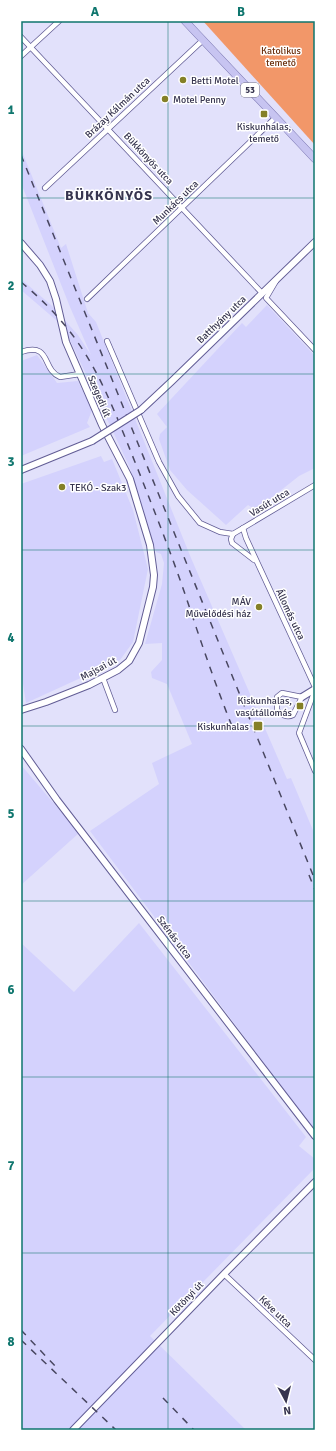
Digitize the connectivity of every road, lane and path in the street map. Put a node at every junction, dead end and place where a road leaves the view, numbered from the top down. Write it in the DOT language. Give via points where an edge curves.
graph roads {
  1 [pos="59,21"];
  2 [pos="185,21"];
  3 [pos="21,36"];
  4 [pos="203,40"];
  5 [pos="31,47"];
  6 [pos="21,56"];
  7 [pos="275,118"];
  8 [pos="108,128"];
  9 [pos="315,160"];
  10 [pos="45,188"];
  11 [pos="182,208"];
  12 [pos="315,242"];
  13 [pos="21,243"];
  14 [pos="264,296"];
  15 [pos="86,299"];
  16 [pos="107,341"];
  17 [pos="315,350"];
  18 [pos="21,352"];
  19 [pos="80,374"];
  20 [pos="21,470"];
  21 [pos="315,485"];
  22 [pos="244,528"];
  23 [pos="233,534"];
  24 [pos="152,561"];
  25 [pos="260,570"];
  26 [pos="103,678"];
  27 [pos="315,689"];
  28 [pos="302,697"];
  29 [pos="21,710"];
  30 [pos="116,710"];
  31 [pos="21,749"];
  32 [pos="315,771"];
  33 [pos="315,1136"];
  34 [pos="315,1182"];
  35 [pos="224,1274"];
  36 [pos="315,1360"];
  37 [pos="73,1430"];
  1 -- 5 [label="street"];
  2 -- 4 [label="main road, 53"];
  3 -- 5 [label="street, Bükkönyös utca"];
  4 -- 7 [label="main road, 53"];
  4 -- 8 [label="street, Brázay Kálmán utca"];
  5 -- 6 [label="street"];
  5 -- 8 [label="street, Bükkönyös utca"];
  7 -- 9 [label="main road, 53"];
  7 -- 11 [label="street, Munkács utca"];
  8 -- 10 [label="street, Brázay Kálmán utca"];
  8 -- 11 [label="street, Bükkönyös utca"];
  11 -- 14 [label="street, Bükkönyös utca"];
  11 -- 15 [label="street, Munkács utca"];
  12 -- 14 [label="main road, Batthyány utca" via="278,278"];
  13 -- 19 [label="main road, Szegedi út" via="50,281 63,335"];
  14 -- 17 [label="street, Bükkönyös utca"];
  14 -- 20 [label="main road, Batthyány utca, bridge" via="141,410 92,441"];
  16 -- 23 [label="street" via="159,462 178,496 200,522 220,532"];
  18 -- 19 [label="street" via="39,351 54,374 60,377"];
  19 -- 24 [label="main road, Szegedi út" via="102,425 130,479 150,545"];
  21 -- 22 [label="street, Vasút utca"];
  22 -- 23 [label="street, Vasút utca"];
  22 -- 25 [label="street, Állomás utca"];
  23 -- 25 [label="street, Állomás utca" via="232,543 252,557"];
  24 -- 26 [label="main road, Majsai út" via="153,587 138,647 129,661"];
  25 -- 27 [label="street, Állomás utca"];
  26 -- 29 [label="main road, Majsai út" via="68,694"];
  26 -- 30 [label="street"];
  27 -- 28 [label="main road"];
  27 -- 32 [label="street" via="299,733"];
  28 -- 28 [label="street" via="282,693 276,701 277,710 284,716 293,715"];
  31 -- 33 [label="main road, Szénás utca" via="57,800"];
  34 -- 35 [label="main road, Kötönyi út"];
  35 -- 36 [label="street, Kéve utca"];
  35 -- 37 [label="main road, Kötönyi út"];
}
